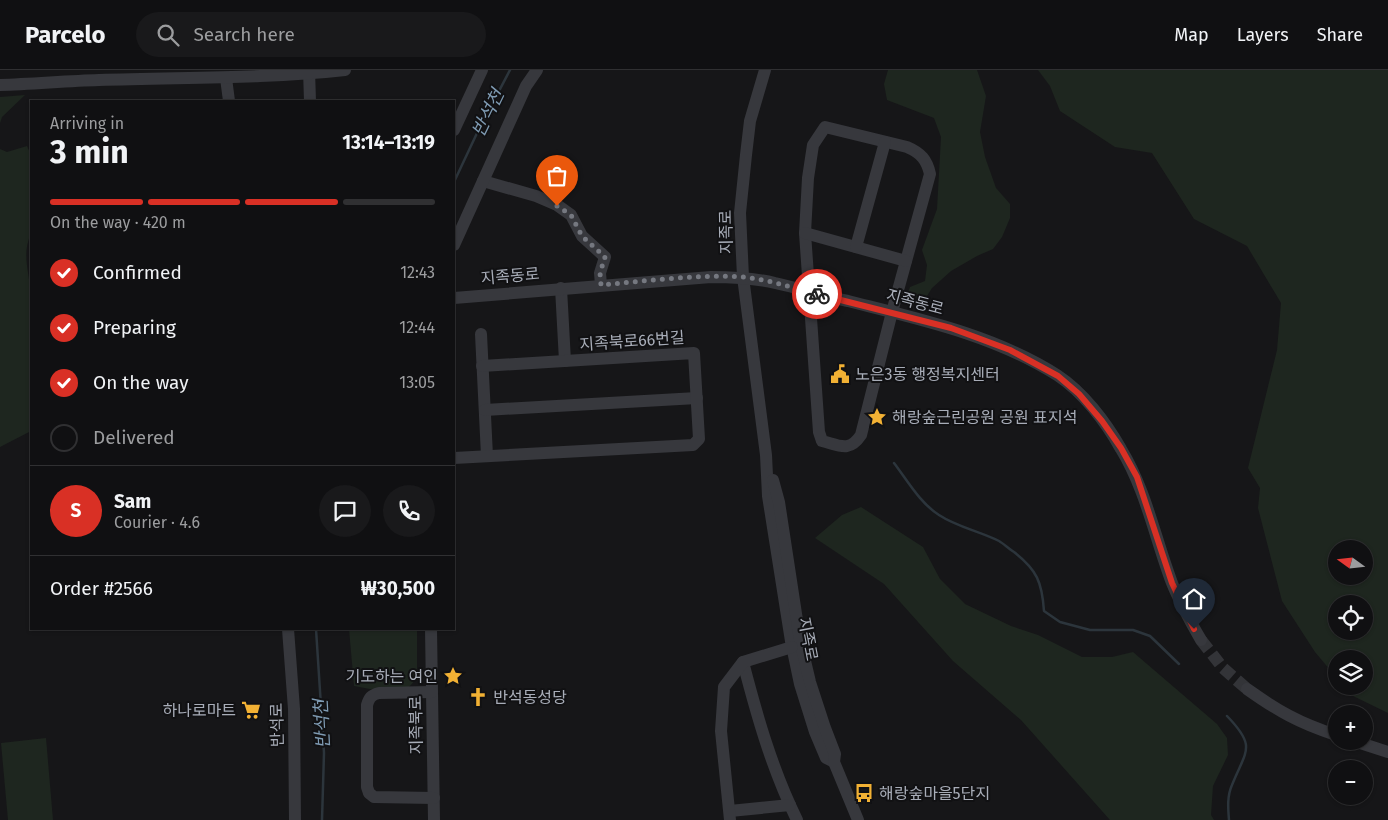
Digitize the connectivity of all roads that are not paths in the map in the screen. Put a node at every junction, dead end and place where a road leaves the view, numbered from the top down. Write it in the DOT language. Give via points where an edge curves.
graph roads {
  1 [pos="346,70"];
  2 [pos="482,70"];
  3 [pos="537,70"];
  4 [pos="765,70"];
  5 [pos="309,72"];
  6 [pos="226,78"];
  7 [pos="0,85"];
  8 [pos="229,100"];
  9 [pos="310,100"];
  10 [pos="455,128"];
  11 [pos="885,142"];
  12 [pos="483,182"];
  13 [pos="805,233"];
  14 [pos="455,241"];
  15 [pos="856,247"];
  16 [pos="906,261"];
  17 [pos="743,278"];
  18 [pos="601,285"];
  19 [pos="561,288"];
  20 [pos="808,292"];
  21 [pos="455,298"];
  22 [pos="892,312"];
  23 [pos="481,334"];
  24 [pos="565,362"];
  25 [pos="482,366"];
  26 [pos="697,398"];
  27 [pos="485,410"];
  28 [pos="487,456"];
  29 [pos="766,456"];
  30 [pos="455,458"];
  31 [pos="288,630"];
  32 [pos="431,630"];
  33 [pos="1201,640"];
  34 [pos="792,647"];
  35 [pos="743,662"];
  36 [pos="1247,689"];
  37 [pos="432,692"];
  38 [pos="1328,732"];
  39 [pos="1373,747"];
  40 [pos="1388,752"];
  41 [pos="834,762"];
  42 [pos="434,798"];
  43 [pos="790,806"];
  44 [pos="730,816"];
  45 [pos="295,820"];
  46 [pos="434,820"];
  47 [pos="797,820"];
  48 [pos="858,820"];
  1 -- 5 [label="street"];
  2 -- 10 [label="street"];
  3 -- 12 [label="street" via="526,86"];
  4 -- 17 [label="street, 지족로" via="750,121 746,155 740,213"];
  5 -- 6 [label="street"];
  5 -- 9 [label="street"];
  6 -- 7 [label="street"];
  6 -- 8 [label="street"];
  11 -- 13 [label="street" via="825,127 813,145"];
  11 -- 15 [label="street"];
  11 -- 16 [label="street" via="917,152 925,159 930,174"];
  12 -- 14 [label="street"];
  12 -- 18 [label="street" via="536,196 571,215 582,236 605,257 600,273"];
  13 -- 15 [label="street"];
  13 -- 20 [label="street"];
  15 -- 16 [label="street"];
  16 -- 22 [label="street"];
  17 -- 18 [label="street, 지족동로" via="711,277"];
  17 -- 20 [label="street, 지족동로"];
  17 -- 29 [label="street, 지족로"];
  18 -- 19 [label="street, 지족동로"];
  19 -- 21 [label="street, 지족동로"];
  19 -- 24 [label="street"];
  20 -- 22 [label="street, 지족동로"];
  20 -- 22 [label="street" via="819,432 822,441 847,448 860,436"];
  22 -- 33 [label="street, 지족동로" via="951,328 1010,350 1058,376 1082,397 1121,448 1137,477 1172,583"];
  23 -- 25 [label="street"];
  24 -- 25 [label="street, 지족북로66번길"];
  24 -- 26 [label="street, 지족북로66번길" via="694,353"];
  25 -- 27 [label="street"];
  26 -- 27 [label="street"];
  26 -- 28 [label="street, 지족북로66번길" via="699,439 693,445"];
  27 -- 28 [label="street"];
  28 -- 30 [label="street, 지족북로66번길"];
  29 -- 34 [label="street, 지족로" via="768,496"];
  29 -- 41 [label="street, 지족로" via="779,502 800,640 810,682 835,754"];
  31 -- 45 [label="street, 반석로" via="294,709"];
  32 -- 37 [label="street, 지족북로"];
  34 -- 35 [label="street"];
  34 -- 41 [label="street, 지족로" via="816,732 826,758"];
  35 -- 43 [label="street" via="761,730"];
  35 -- 44 [label="street" via="724,687 722,701 721,731"];
  36 -- 38 [label="street" via="1278,711"];
  37 -- 42 [label="street, 지족북로"];
  37 -- 42 [label="street" via="378,694 369,699 367,787 369,793 380,798"];
  39 -- 40 [label="street"];
  41 -- 48 [label="street, 지족로"];
  42 -- 46 [label="street, 지족북로"];
  43 -- 44 [label="street"];
  43 -- 47 [label="street"];
}
